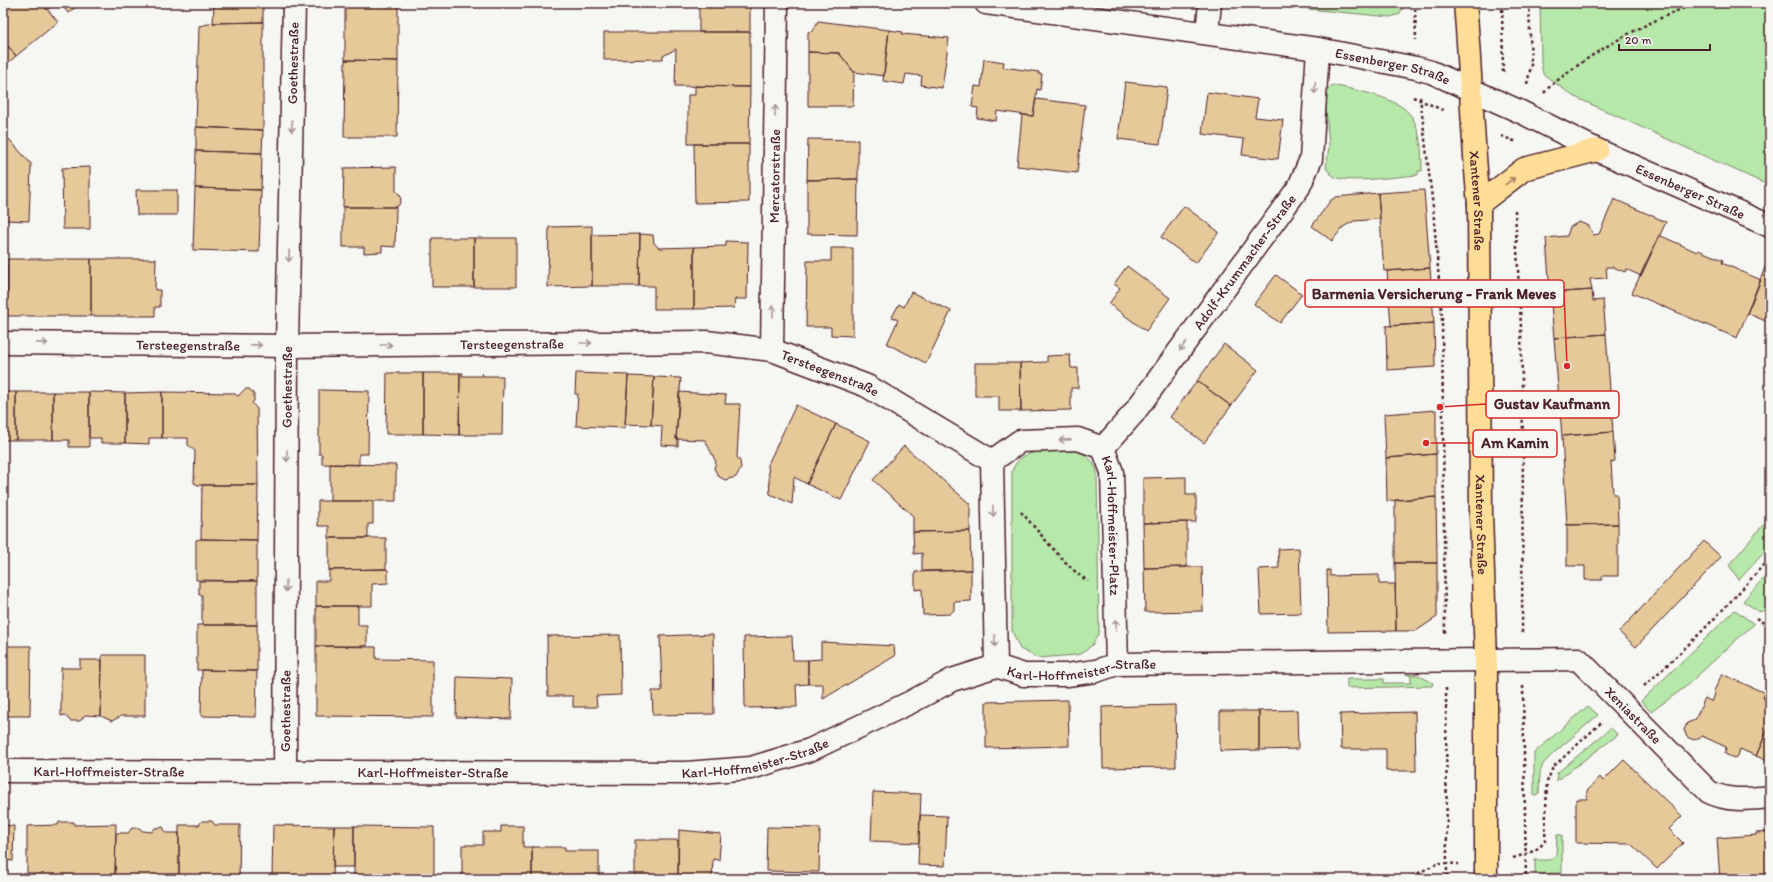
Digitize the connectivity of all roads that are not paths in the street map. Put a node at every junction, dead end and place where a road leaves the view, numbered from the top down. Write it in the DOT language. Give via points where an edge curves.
graph roads {
  1 [pos="294,3"];
  2 [pos="777,3"];
  3 [pos="986,3"];
  4 [pos="1210,3"];
  5 [pos="1465,3"];
  6 [pos="1207,33"];
  7 [pos="1318,49"];
  8 [pos="1472,90"];
  9 [pos="1597,150"];
  10 [pos="1479,204"];
  11 [pos="1770,226"];
  12 [pos="3,343"];
  13 [pos="287,346"];
  14 [pos="772,350"];
  15 [pos="1103,448"];
  16 [pos="992,461"];
  17 [pos="1486,660"];
  18 [pos="1117,664"];
  19 [pos="996,666"];
  20 [pos="3,771"];
  21 [pos="285,772"];
  22 [pos="1770,798"];
  23 [pos="1486,872"];
  1 -- 13 [label="street, Goethestraße, one-way"];
  14 -- 2 [label="street, Mercatorstraße, one-way"];
  3 -- 6 [label="street, Essenberger Straße"];
  4 -- 6 [label="street"];
  5 -- 8 [label="main road, Xantener Straße"];
  6 -- 7 [label="street, Essenberger Straße"];
  7 -- 8 [label="street, Essenberger Straße" via="1416,68"];
  7 -- 15 [label="street, Adolf-Krummacher-Straße, one-way" via="1311,159 1299,187 1134,414"];
  8 -- 9 [label="street, Essenberger Straße"];
  8 -- 10 [label="main road, Xantener Straße"];
  10 -- 9 [label="main road, one-way" via="1524,169"];
  9 -- 11 [label="street, Essenberger Straße"];
  10 -- 17 [label="main road, Xantener Straße" via="1481,514"];
  12 -- 13 [label="street, Tersteegenstraße, one-way"];
  13 -- 14 [label="street, Tersteegenstraße, one-way" via="706,342"];
  13 -- 21 [label="street, Goethestraße, one-way"];
  14 -- 16 [label="street, Tersteegenstraße" via="867,386"];
  15 -- 16 [label="street, Karl-Hoffmeister-Platz, one-way" via="1078,439 1020,442"];
  18 -- 15 [label="street, Karl-Hoffmeister-Platz, one-way" via="1112,472"];
  16 -- 19 [label="street, one-way"];
  17 -- 18 [label="street, Karl-Hoffmeister-Straße"];
  17 -- 22 [label="street, Xeniastraße" via="1578,659 1709,792 1728,799"];
  17 -- 23 [label="main road, Xantener Straße"];
  18 -- 19 [label="street, Karl-Hoffmeister-Straße" via="1096,671 1067,675 1024,675"];
  19 -- 21 [label="street, Karl-Hoffmeister-Straße" via="952,680 810,750 751,768 686,773"];
  20 -- 21 [label="street, Karl-Hoffmeister-Straße"];
}
